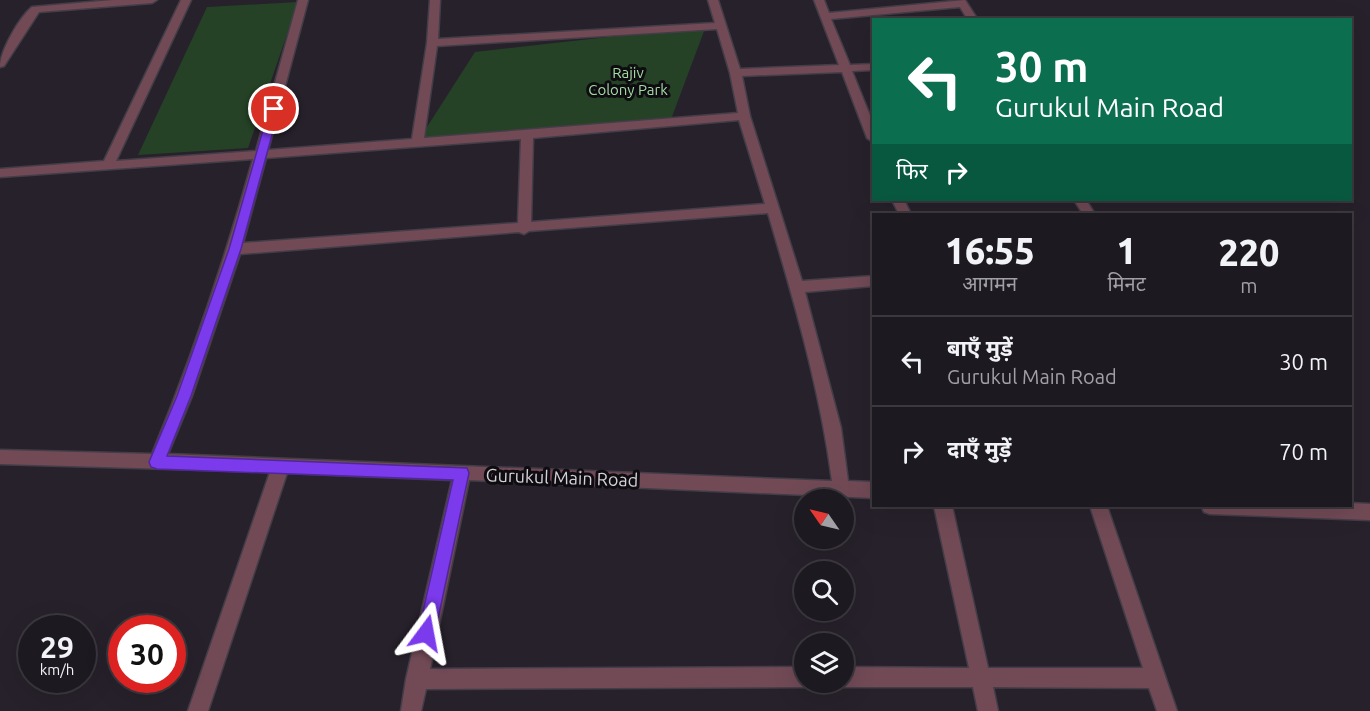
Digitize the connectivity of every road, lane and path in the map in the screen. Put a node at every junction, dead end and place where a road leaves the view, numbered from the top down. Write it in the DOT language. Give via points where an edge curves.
graph roads {
  1 [pos="152,0"];
  2 [pos="186,0"];
  3 [pos="303,0"];
  4 [pos="435,0"];
  5 [pos="712,0"];
  6 [pos="819,0"];
  7 [pos="962,2"];
  8 [pos="826,16"];
  9 [pos="972,18"];
  10 [pos="721,26"];
  11 [pos="432,43"];
  12 [pos="0,64"];
  13 [pos="872,67"];
  14 [pos="846,68"];
  15 [pos="736,73"];
  16 [pos="744,116"];
  17 [pos="872,131"];
  18 [pos="527,136"];
  19 [pos="418,141"];
  20 [pos="262,153"];
  21 [pos="108,165"];
  22 [pos="0,173"];
  23 [pos="773,208"];
  24 [pos="524,229"];
  25 [pos="235,249"];
  26 [pos="872,281"];
  27 [pos="797,287"];
  28 [pos="0,457"];
  29 [pos="157,462"];
  30 [pos="281,465"];
  31 [pos="462,473"];
  32 [pos="841,488"];
  33 [pos="872,490"];
  34 [pos="943,507"];
  35 [pos="1099,507"];
  36 [pos="1254,507"];
  37 [pos="1370,512"];
  38 [pos="980,676"];
  39 [pos="794,677"];
  40 [pos="854,677"];
  41 [pos="1154,678"];
  42 [pos="416,679"];
  43 [pos="198,711"];
  44 [pos="411,711"];
  45 [pos="988,711"];
  46 [pos="1167,711"];
  1 -- 12 [label="street" via="36,9"];
  2 -- 21 [label="street"];
  3 -- 20 [label="street"];
  4 -- 11 [label="street"];
  5 -- 10 [label="street"];
  6 -- 8 [label="street"];
  7 -- 8 [label="street"];
  7 -- 9 [label="street"];
  8 -- 14 [label="street"];
  10 -- 11 [label="street"];
  10 -- 15 [label="street"];
  11 -- 19 [label="street"];
  13 -- 14 [label="street"];
  14 -- 15 [label="street"];
  14 -- 17 [label="street"];
  15 -- 16 [label="street"];
  16 -- 18 [label="street"];
  16 -- 23 [label="street"];
  18 -- 19 [label="street"];
  18 -- 24 [label="street"];
  19 -- 20 [label="street"];
  20 -- 21 [label="street"];
  20 -- 25 [label="street"];
  21 -- 22 [label="street"];
  23 -- 24 [label="street"];
  23 -- 27 [label="street"];
  24 -- 25 [label="street"];
  25 -- 29 [label="street"];
  26 -- 27 [label="street"];
  27 -- 32 [label="street" via="833,428"];
  28 -- 29 [label="street, Gurukul Main Road"];
  29 -- 30 [label="street, Gurukul Main Road"];
  30 -- 31 [label="street, Gurukul Main Road"];
  30 -- 43 [label="street"];
  31 -- 32 [label="street, Gurukul Main Road"];
  31 -- 42 [label="street"];
  32 -- 33 [label="street, Gurukul Main Road"];
  34 -- 38 [label="street"];
  35 -- 41 [label="street"];
  36 -- 37 [label="street"];
  38 -- 40 [label="street"];
  38 -- 41 [label="street"];
  38 -- 45 [label="street"];
  39 -- 42 [label="street"];
  41 -- 46 [label="street"];
  42 -- 44 [label="street"];
}
